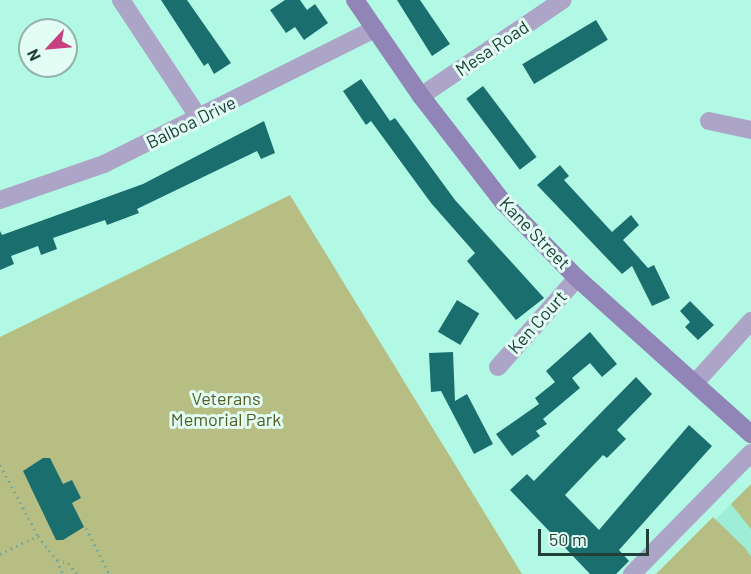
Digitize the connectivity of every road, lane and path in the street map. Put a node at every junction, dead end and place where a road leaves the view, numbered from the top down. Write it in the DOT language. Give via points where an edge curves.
graph roads {
  1 [pos="121,0"];
  2 [pos="355,0"];
  3 [pos="563,0"];
  4 [pos="375,29"];
  5 [pos="421,96"];
  6 [pos="199,118"];
  7 [pos="709,121"];
  8 [pos="751,130"];
  9 [pos="0,200"];
  10 [pos="577,278"];
  11 [pos="751,321"];
  12 [pos="498,367"];
  13 [pos="695,383"];
  14 [pos="751,434"];
  15 [pos="751,453"];
  16 [pos="0,465"];
  17 [pos="86,528"];
  18 [pos="38,536"];
  19 [pos="0,554"];
  20 [pos="57,560"];
  21 [pos="63,574"];
  22 [pos="78,574"];
  23 [pos="109,574"];
  24 [pos="632,574"];
  1 -- 6 [label="street"];
  2 -- 4 [label="street, Kane Street"];
  3 -- 5 [label="street, Mesa Road"];
  4 -- 5 [label="street, Kane Street"];
  4 -- 6 [label="street, Balboa Drive"];
  5 -- 10 [label="street, Kane Street" via="503,202"];
  6 -- 9 [label="street, Balboa Drive" via="104,164"];
  7 -- 8 [label="street"];
  10 -- 12 [label="street, Ken Court"];
  10 -- 13 [label="street, Kane Street"];
  11 -- 13 [label="street"];
  13 -- 14 [label="street, Kane Street"];
  15 -- 24 [label="street"];
  16 -- 18 [label="path"];
  17 -- 23 [label="path"];
  18 -- 19 [label="path"];
  18 -- 20 [label="path"];
  20 -- 21 [label="path"];
  20 -- 22 [label="path" via="68,563"];
}
